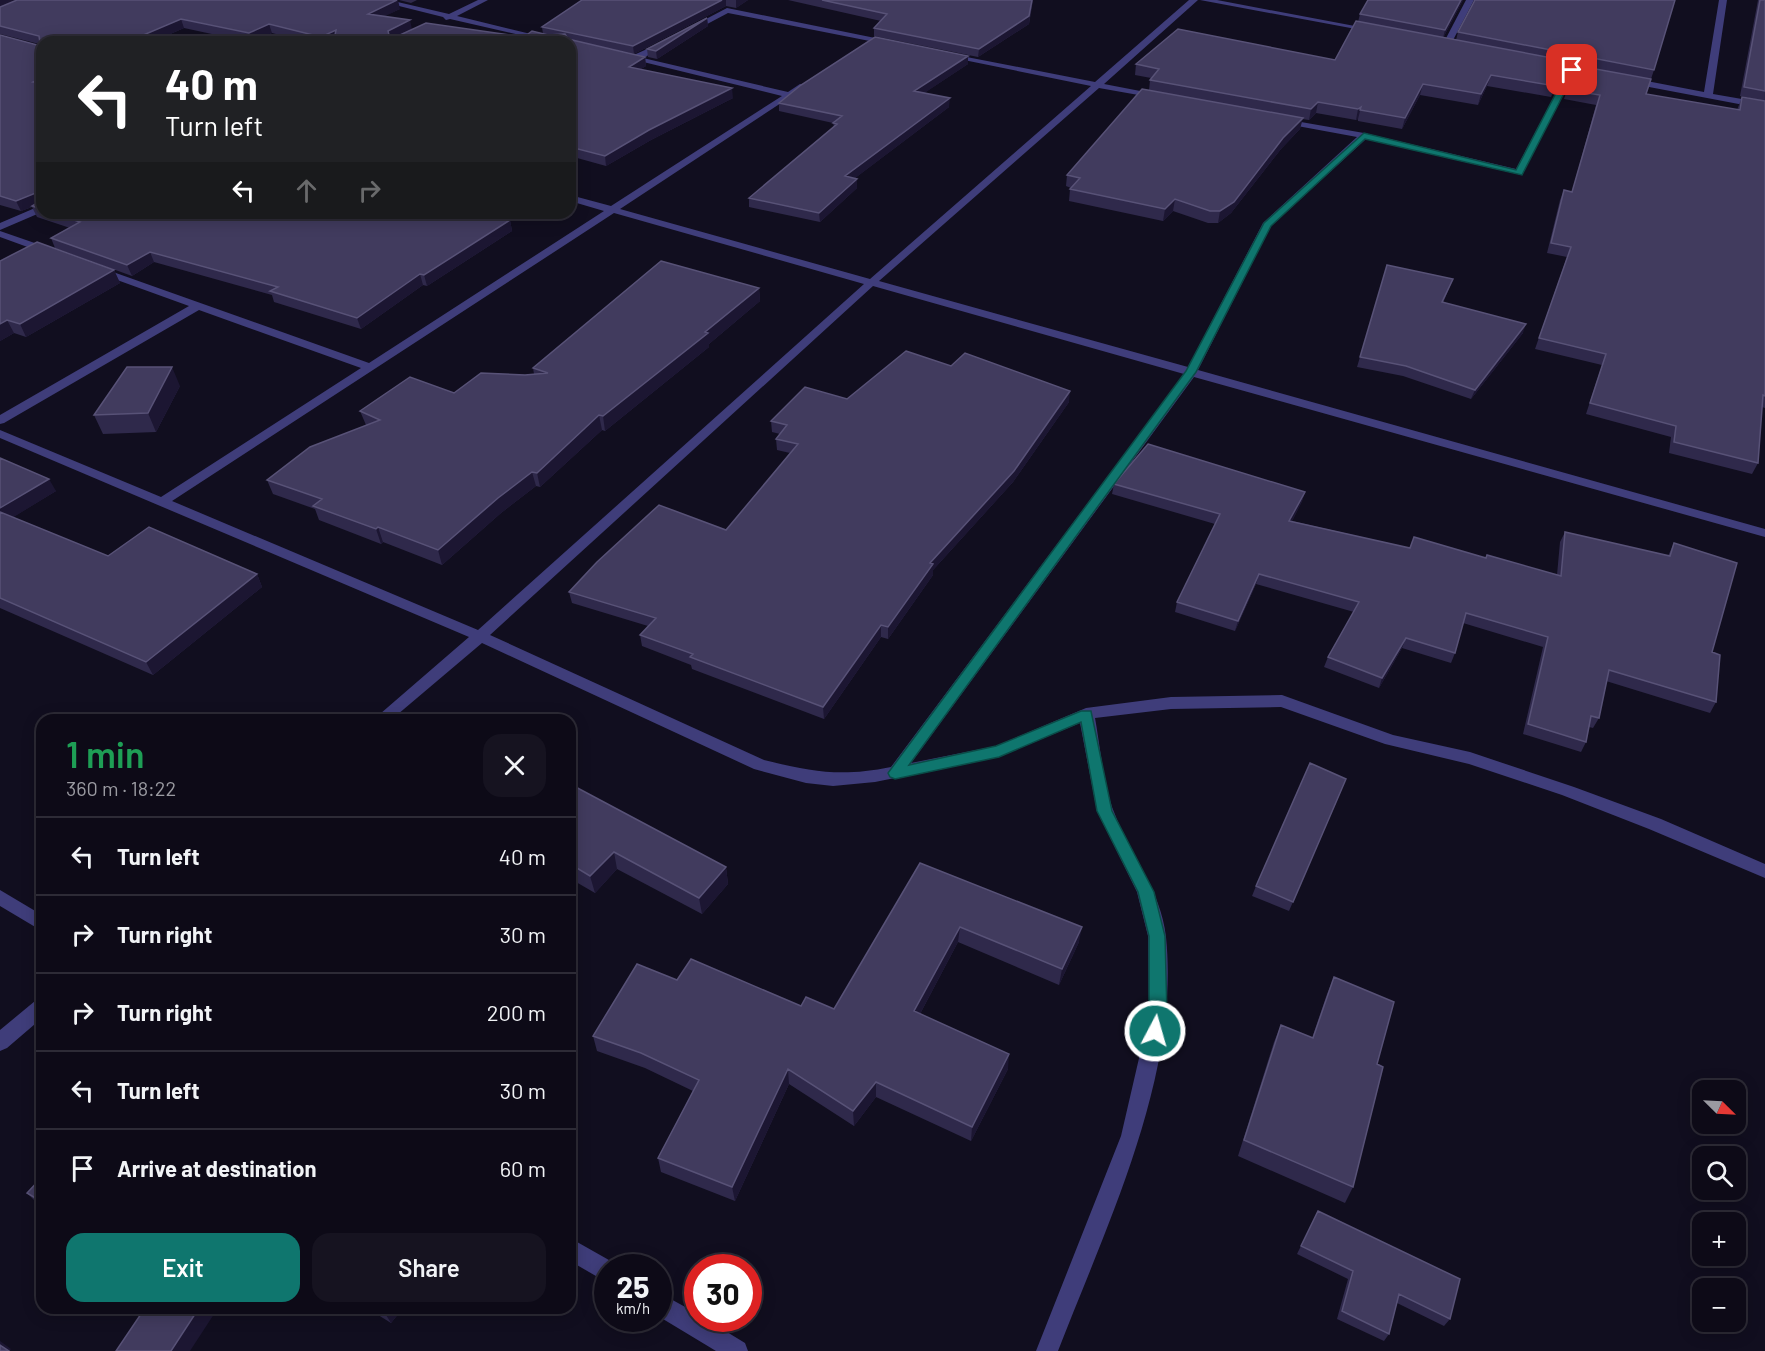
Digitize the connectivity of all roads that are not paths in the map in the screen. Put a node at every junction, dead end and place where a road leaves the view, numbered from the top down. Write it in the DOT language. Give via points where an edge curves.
graph roads {
  1 [pos="379,0"];
  2 [pos="484,0"];
  3 [pos="1194,0"];
  4 [pos="1204,0"];
  5 [pos="1470,0"];
  6 [pos="1723,0"];
  7 [pos="736,5"];
  8 [pos="727,10"];
  9 [pos="449,16"];
  10 [pos="431,25"];
  11 [pos="687,31"];
  12 [pos="1378,32"];
  13 [pos="534,36"];
  14 [pos="676,37"];
  15 [pos="1436,42"];
  16 [pos="1447,44"];
  17 [pos="896,45"];
  18 [pos="1459,46"];
  19 [pos="941,54"];
  20 [pos="624,57"];
  21 [pos="635,59"];
  22 [pos="1561,67"];
  23 [pos="1572,70"];
  24 [pos="1584,72"];
  25 [pos="817,77"];
  26 [pos="1617,78"];
  27 [pos="1098,86"];
  28 [pos="789,95"];
  29 [pos="1708,95"];
  30 [pos="1167,99"];
  31 [pos="1765,106"];
  32 [pos="1271,118"];
  33 [pos="1364,136"];
  34 [pos="576,200"];
  35 [pos="610,209"];
  36 [pos="36,210"];
  37 [pos="0,227"];
  38 [pos="0,234"];
  39 [pos="55,254"];
  40 [pos="88,266"];
  41 [pos="872,282"];
  42 [pos="199,305"];
  43 [pos="370,367"];
  44 [pos="1191,372"];
  45 [pos="0,420"];
  46 [pos="0,434"];
  47 [pos="162,502"];
  48 [pos="1765,533"];
  49 [pos="480,636"];
  50 [pos="388,714"];
  51 [pos="1086,714"];
  52 [pos="895,773"];
  53 [pos="1765,871"];
  54 [pos="0,897"];
  55 [pos="36,920"];
  56 [pos="36,1012"];
  57 [pos="0,1042"];
  58 [pos="576,1253"];
  59 [pos="594,1264"];
  60 [pos="672,1312"];
  61 [pos="737,1351"];
  62 [pos="1047,1351"];
  1 -- 9 [label="street"];
  2 -- 9 [label="street"];
  3 -- 27 [label="street"];
  4 -- 12 [label="street"];
  5 -- 16 [label="street"];
  6 -- 29 [label="street"];
  7 -- 8 [label="street"];
  8 -- 11 [label="street"];
  8 -- 17 [label="street" via="869,43"];
  9 -- 10 [label="street"];
  9 -- 13 [label="street"];
  14 -- 21 [label="street"];
  15 -- 16 [label="street"];
  16 -- 18 [label="street"];
  19 -- 27 [label="street"];
  20 -- 21 [label="street"];
  21 -- 28 [label="street"];
  22 -- 23 [label="street"];
  23 -- 24 [label="street"];
  23 -- 33 [label="street" via="1519,173"];
  25 -- 28 [label="street"];
  26 -- 29 [label="street"];
  27 -- 30 [label="street"];
  27 -- 41 [label="street"];
  28 -- 35 [label="street"];
  29 -- 31 [label="street"];
  32 -- 33 [label="street"];
  33 -- 44 [label="street" via="1267,225"];
  34 -- 35 [label="street"];
  35 -- 41 [label="street"];
  35 -- 43 [label="street"];
  36 -- 37 [label="street"];
  38 -- 39 [label="street"];
  40 -- 42 [label="street"];
  41 -- 44 [label="street"];
  41 -- 49 [label="street"];
  42 -- 43 [label="street"];
  42 -- 45 [label="street"];
  43 -- 47 [label="street"];
  44 -- 48 [label="street"];
  44 -- 52 [label="street"];
  46 -- 47 [label="street"];
  47 -- 49 [label="street"];
  49 -- 50 [label="street"];
  49 -- 52 [label="street" via="786,774 833,780"];
  51 -- 52 [label="street" via="999,751"];
  51 -- 53 [label="street" via="1171,702 1282,701 1391,740 1470,758 1568,790"];
  51 -- 62 [label="street" via="1105,811 1146,892 1157,936 1158,1015 1131,1136"];
  54 -- 55 [label="street"];
  56 -- 57 [label="street"];
  58 -- 59 [label="street"];
  60 -- 61 [label="street"];
}
